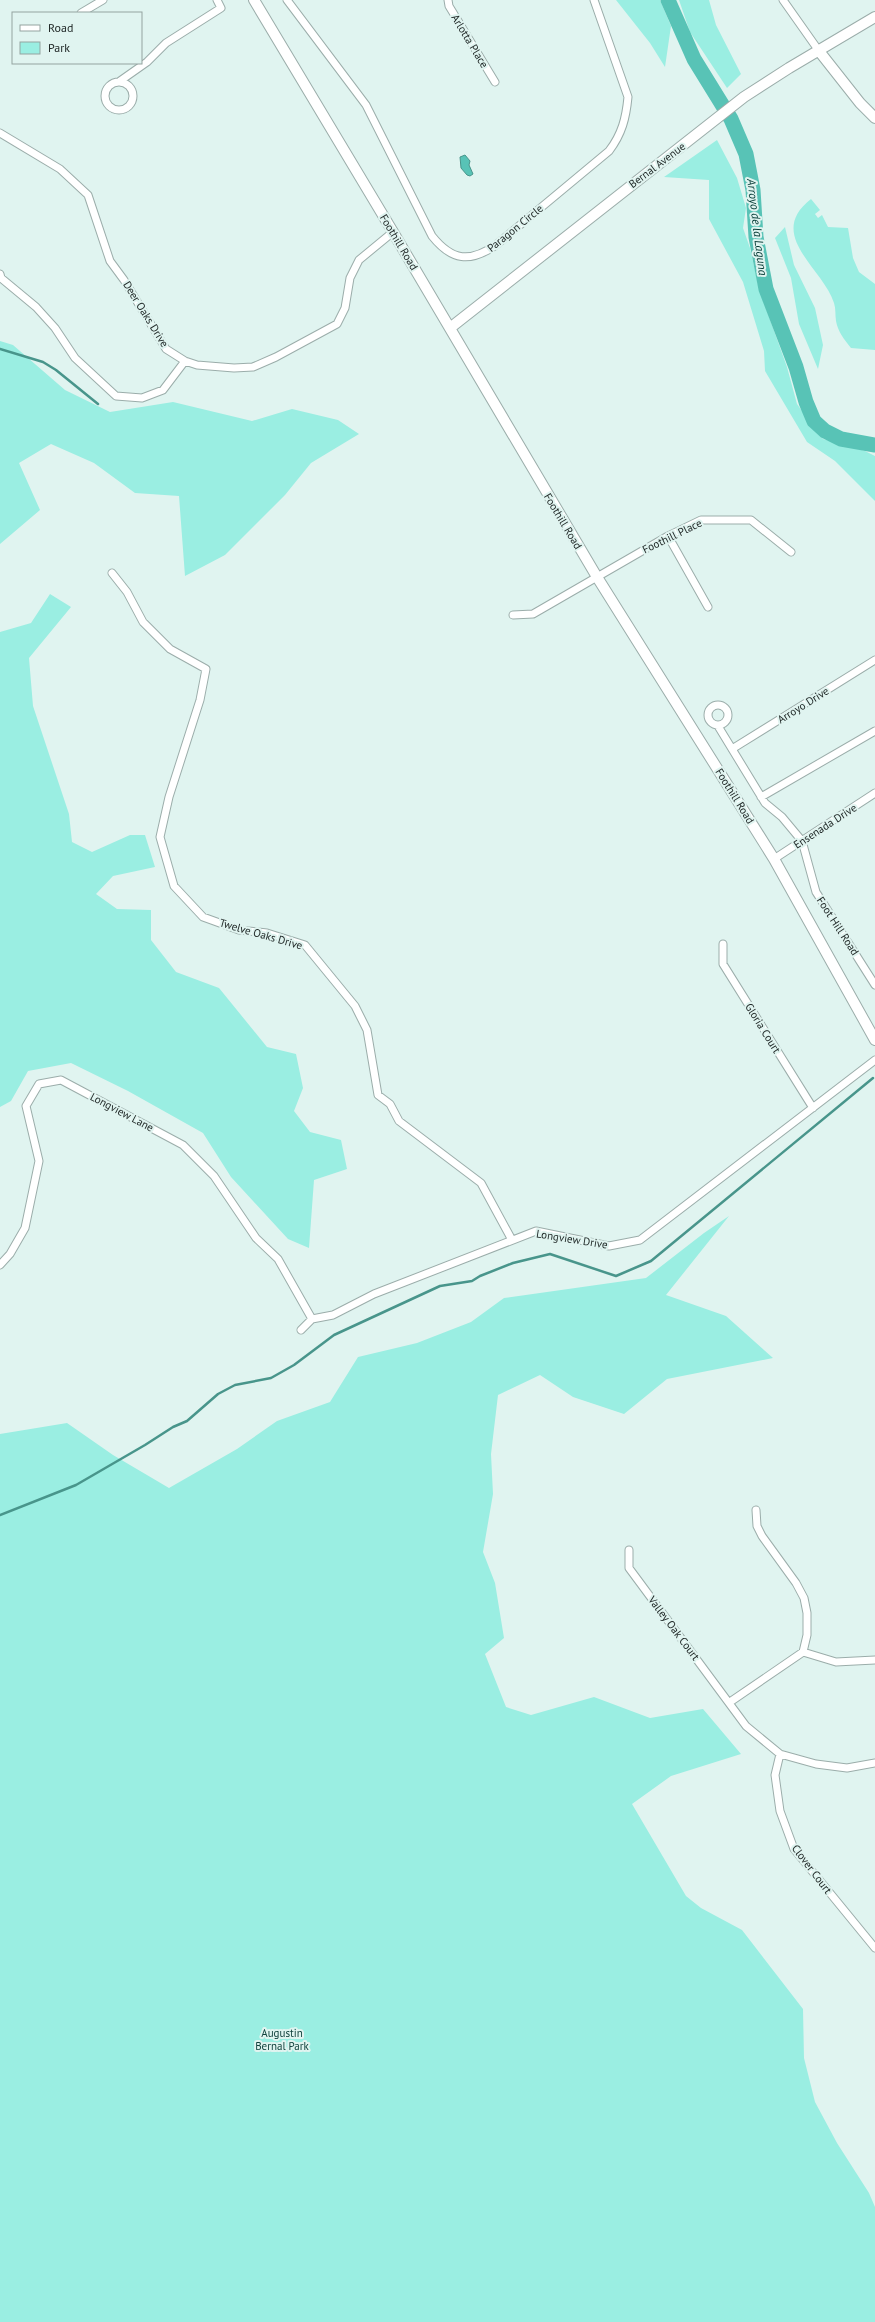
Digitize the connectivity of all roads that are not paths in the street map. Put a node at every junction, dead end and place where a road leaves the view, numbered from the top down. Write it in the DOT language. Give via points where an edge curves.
graph roads {
  1 [pos="103,0"];
  2 [pos="217,0"];
  3 [pos="254,0"];
  4 [pos="287,0"];
  5 [pos="448,0"];
  6 [pos="594,0"];
  7 [pos="783,0"];
  8 [pos="83,12"];
  9 [pos="875,17"];
  10 [pos="819,51"];
  11 [pos="120,81"];
  12 [pos="495,82"];
  13 [pos="875,118"];
  14 [pos="0,133"];
  15 [pos="394,232"];
  16 [pos="0,274"];
  17 [pos="450,328"];
  18 [pos="185,361"];
  19 [pos="668,536"];
  20 [pos="791,552"];
  21 [pos="112,572"];
  22 [pos="597,577"];
  23 [pos="708,607"];
  24 [pos="513,615"];
  25 [pos="875,660"];
  26 [pos="718,726"];
  27 [pos="875,731"];
  28 [pos="732,749"];
  29 [pos="875,793"];
  30 [pos="761,797"];
  31 [pos="802,841"];
  32 [pos="774,859"];
  33 [pos="723,944"];
  34 [pos="875,985"];
  35 [pos="875,1040"];
  36 [pos="875,1060"];
  37 [pos="813,1108"];
  38 [pos="512,1240"];
  39 [pos="0,1265"];
  40 [pos="312,1319"];
  41 [pos="301,1330"];
  42 [pos="756,1510"];
  43 [pos="629,1550"];
  44 [pos="803,1652"];
  45 [pos="875,1660"];
  46 [pos="730,1702"];
  47 [pos="780,1754"];
  48 [pos="875,1763"];
  49 [pos="875,1948"];
  1 -- 8 [label="street"];
  2 -- 11 [label="street" via="221,8 166,44 147,62"];
  3 -- 15 [label="main road, Foothill Road"];
  4 -- 6 [label="street, Paragon Circle" via="366,105 432,236 450,254 466,257 483,254 496,245 609,151 617,141 627,114 628,97"];
  5 -- 12 [label="street, Arlotta Place" via="449,6"];
  7 -- 10 [label="street"];
  9 -- 10 [label="main road, Bernal Avenue"];
  10 -- 13 [label="main road"];
  10 -- 17 [label="main road, Bernal Avenue" via="744,97"];
  11 -- 11 [label="street" via="107,87 104,98 110,107 121,110 130,105 133,94 128,84"];
  14 -- 18 [label="street, Deer Oaks Drive" via="60,169 88,195 110,261 166,349"];
  15 -- 17 [label="main road, Foothill Road"];
  15 -- 18 [label="street, Deer Oaks Drive" via="359,260 350,278 345,308 337,324 253,367 206,366"];
  16 -- 18 [label="street" via="1,278 36,307 55,328 74,358 116,396 142,398 163,390"];
  17 -- 22 [label="main road, Foothill Road"];
  19 -- 20 [label="street, Foothill Place" via="701,520 751,520"];
  19 -- 22 [label="street, Foothill Place"];
  19 -- 23 [label="street"];
  21 -- 38 [label="street, Twelve Oaks Drive" via="127,592 143,622 170,649 206,669 200,700 169,797 160,837 174,886 203,917 239,930 267,933 305,945 355,1006 366,1030 378,1095 390,1104 399,1121 481,1183"];
  22 -- 24 [label="street, Foothill Place" via="533,614"];
  22 -- 32 [label="main road, Foothill Road"];
  25 -- 28 [label="street, Arroyo Drive"];
  26 -- 28 [label="street, Foot Hill Road"];
  27 -- 30 [label="street"];
  28 -- 30 [label="street, Foot Hill Road"];
  29 -- 31 [label="street, Ensenada Drive"];
  30 -- 31 [label="street, Foot Hill Road"];
  31 -- 32 [label="street, Ensenada Drive"];
  31 -- 34 [label="street, Foot Hill Road" via="816,892"];
  32 -- 35 [label="main road, Foothill Road"];
  33 -- 37 [label="street, Gloria Court" via="723,964"];
  36 -- 37 [label="street, Longview Drive"];
  37 -- 38 [label="street, Longview Drive" via="640,1240 609,1246 536,1231"];
  38 -- 40 [label="street, Longview Drive" via="374,1294 333,1315"];
  39 -- 40 [label="street, Longview Lane" via="26,1228 39,1161 26,1106 39,1084 61,1080 182,1145 214,1176 256,1238 278,1259"];
  40 -- 41 [label="street"];
  42 -- 44 [label="street" via="757,1526 762,1536 804,1598 807,1636"];
  43 -- 46 [label="street, Valley Oak Court" via="629,1568"];
  44 -- 45 [label="street" via="836,1662"];
  44 -- 46 [label="street"];
  46 -- 47 [label="street, Valley Oak Court" via="746,1726"];
  47 -- 48 [label="street" via="816,1764 847,1768"];
  47 -- 49 [label="street, Clover Court" via="775,1775 780,1812 794,1849"];
}
